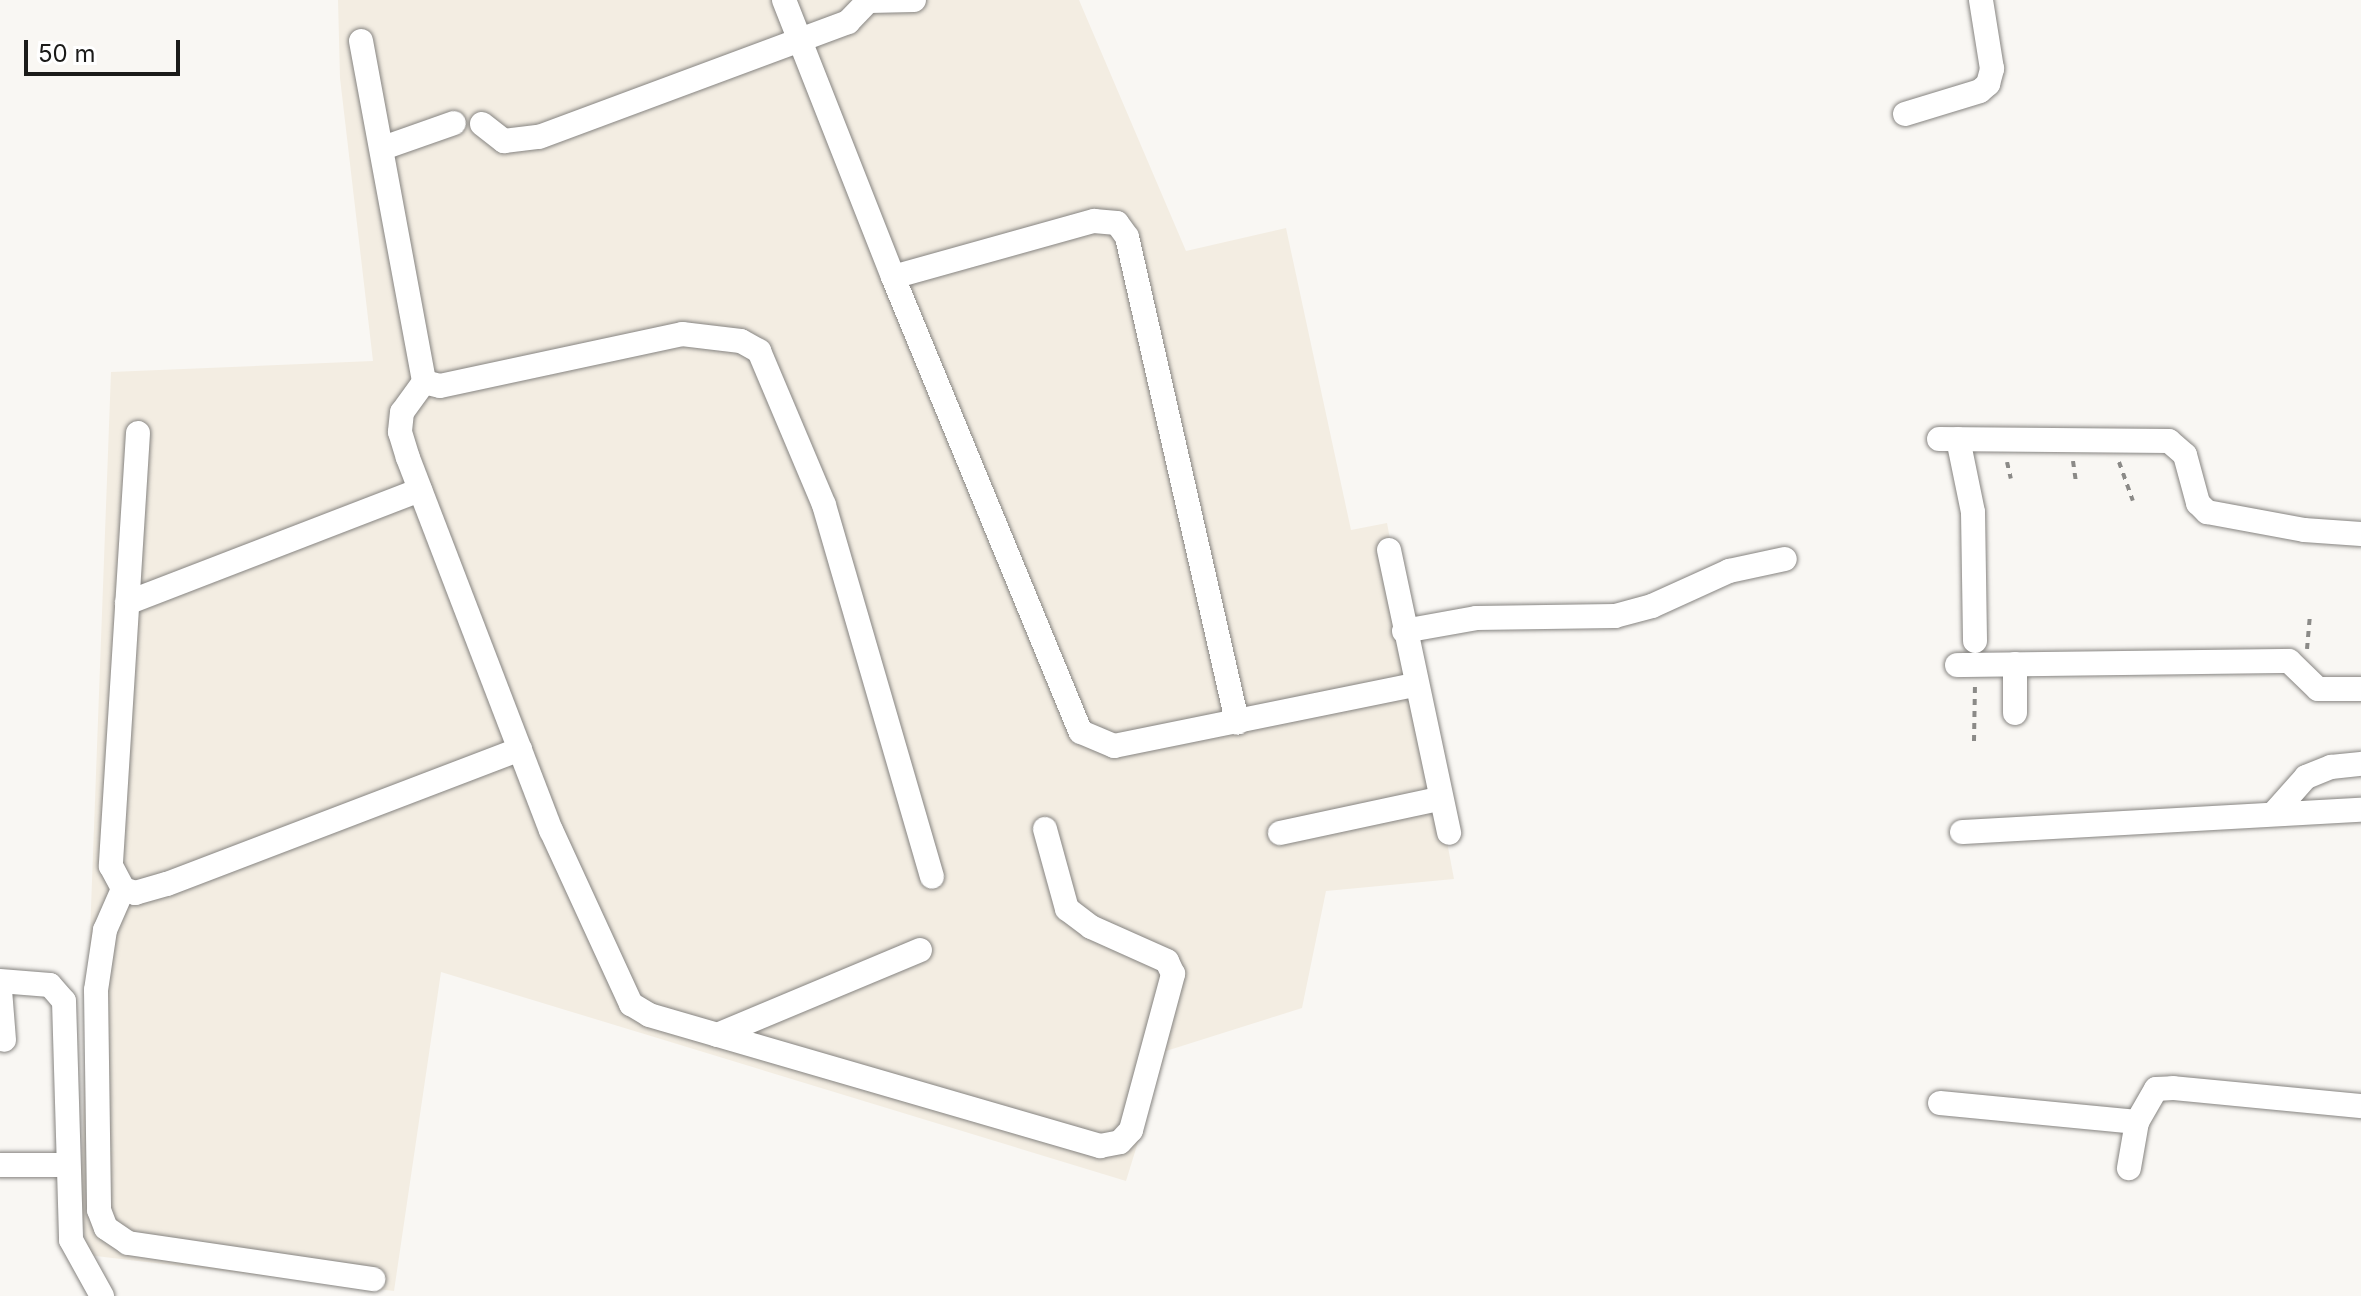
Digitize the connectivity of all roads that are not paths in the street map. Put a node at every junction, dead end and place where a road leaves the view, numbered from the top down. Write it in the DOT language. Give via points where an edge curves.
graph roads {
  1 [pos="784,0"];
  2 [pos="869,0"];
  3 [pos="914,0"];
  4 [pos="1981,0"];
  5 [pos="801,40"];
  6 [pos="361,41"];
  7 [pos="1905,114"];
  8 [pos="454,123"];
  9 [pos="482,124"];
  10 [pos="383,148"];
  11 [pos="893,277"];
  12 [pos="424,382"];
  13 [pos="138,433"];
  14 [pos="420,490"];
  15 [pos="2361,534"];
  16 [pos="1389,550"];
  17 [pos="1785,559"];
  18 [pos="127,603"];
  19 [pos="1404,631"];
  20 [pos="2015,664"];
  21 [pos="1413,685"];
  22 [pos="2361,689"];
  23 [pos="2015,713"];
  24 [pos="1237,723"];
  25 [pos="520,749"];
  26 [pos="2361,764"];
  27 [pos="1438,799"];
  28 [pos="2361,810"];
  29 [pos="2274,813"];
  30 [pos="1045,829"];
  31 [pos="1962,832"];
  32 [pos="1280,833"];
  33 [pos="1449,833"];
  34 [pos="932,877"];
  35 [pos="123,889"];
  36 [pos="920,950"];
  37 [pos="0,981"];
  38 [pos="0,990"];
  39 [pos="717,1035"];
  40 [pos="4,1040"];
  41 [pos="1940,1103"];
  42 [pos="2361,1106"];
  43 [pos="2137,1122"];
  44 [pos="0,1165"];
  45 [pos="67,1165"];
  46 [pos="2129,1168"];
  47 [pos="373,1279"];
  48 [pos="102,1296"];
  1 -- 5 [label="street"];
  2 -- 3 [label="street"];
  2 -- 5 [label="street" via="848,22"];
  4 -- 7 [label="street" via="1992,69 1988,84"];
  5 -- 9 [label="street" via="539,137 504,141"];
  5 -- 11 [label="street"];
  6 -- 10 [label="street"];
  8 -- 10 [label="street"];
  10 -- 12 [label="street"];
  11 -- 24 [label="street" via="1081,732 1114,746"];
  11 -- 24 [label="street" via="1094,221 1117,223 1127,237"];
  12 -- 14 [label="street" via="402,412 400,432"];
  12 -- 34 [label="street" via="440,386 682,334 741,341 759,351 824,505"];
  13 -- 18 [label="street"];
  14 -- 18 [label="street"];
  14 -- 25 [label="street"];
  15 -- 20 [label="street" via="2304,530 2207,512 2198,503 2179,446 2158,439 1948,439 1973,512 1969,657"];
  16 -- 19 [label="street"];
  17 -- 19 [label="street" via="1729,571 1652,606 1615,616 1476,618"];
  18 -- 35 [label="street" via="111,866"];
  19 -- 21 [label="street"];
  20 -- 22 [label="street" via="2289,661 2318,689"];
  20 -- 23 [label="street"];
  21 -- 24 [label="street"];
  21 -- 27 [label="street"];
  25 -- 35 [label="street" via="167,884 135,893"];
  25 -- 39 [label="street" via="631,1004 649,1015"];
  26 -- 29 [label="street" via="2306,777"];
  27 -- 32 [label="street"];
  27 -- 33 [label="street"];
  28 -- 29 [label="street"];
  29 -- 31 [label="street"];
  30 -- 39 [label="street" via="1067,909 1091,927 1167,961 1173,974 1131,1130 1120,1142 1100,1146"];
  35 -- 47 [label="street" via="105,930 96,990 99,1210 106,1228 128,1243"];
  36 -- 39 [label="street"];
  37 -- 45 [label="street" via="50,985 64,1001"];
  38 -- 40 [label="street"];
  41 -- 43 [label="street"];
  42 -- 43 [label="street" via="2156,1089 2145,1100"];
  43 -- 46 [label="street"];
  44 -- 45 [label="street"];
  45 -- 48 [label="street" via="71,1240"];
}
